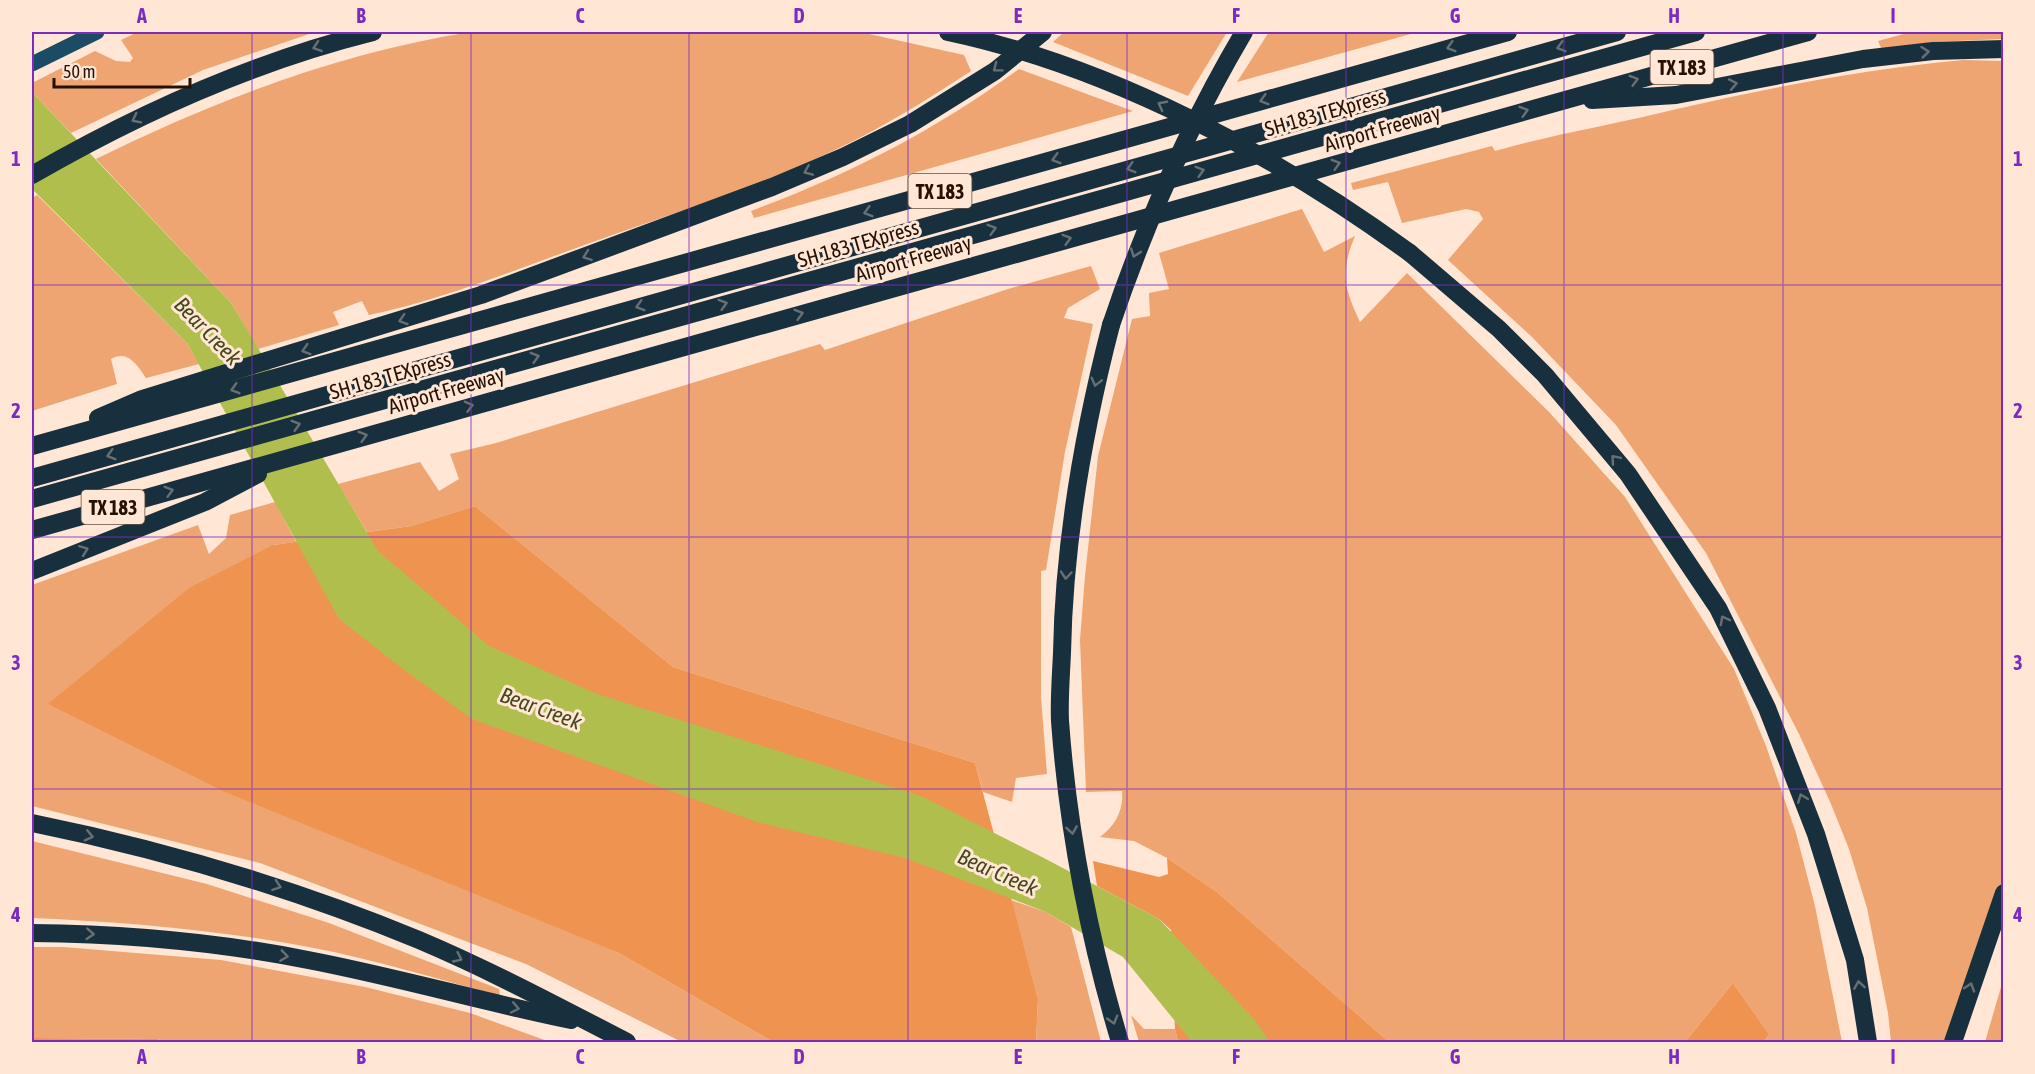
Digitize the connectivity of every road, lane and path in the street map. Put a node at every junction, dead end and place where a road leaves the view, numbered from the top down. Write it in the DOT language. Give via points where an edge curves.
graph roads {
  1 [pos="97,32"];
  2 [pos="373,32"];
  3 [pos="948,32"];
  4 [pos="1043,32"];
  5 [pos="1244,32"];
  6 [pos="1508,32"];
  7 [pos="1617,32"];
  8 [pos="1696,32"];
  9 [pos="1808,32"];
  10 [pos="2004,49"];
  11 [pos="32,64"];
  12 [pos="1557,102"];
  13 [pos="32,175"];
  14 [pos="147,406"];
  15 [pos="32,446"];
  16 [pos="287,458"];
  17 [pos="32,478"];
  18 [pos="32,499"];
  19 [pos="32,530"];
  20 [pos="32,571"];
  21 [pos="32,823"];
  22 [pos="2004,893"];
  23 [pos="32,933"];
  24 [pos="593,1025"];
  25 [pos="627,1042"];
  26 [pos="1120,1042"];
  27 [pos="1868,1042"];
  28 [pos="1953,1042"];
  1 -- 11 [label="main road"];
  2 -- 13 [label="highway, one-way" via="329,43 207,87 80,147"];
  27 -- 3 [label="highway, one-way, bridge" via="1855,960 1816,834 1767,708 1718,608 1628,474 1545,375 1499,328 1410,253 1317,190 1152,100 1045,60"];
  4 -- 14 [label="highway, one-way" via="995,71 948,101 843,157 690,219 481,295"];
  5 -- 26 [label="highway, one-way, bridge" via="1167,175 1110,326 1089,412 1068,549 1060,719 1065,772 1083,895 1099,971"];
  6 -- 14 [label="highway, TX 183, one-way" via="372,351"];
  7 -- 17 [label="highway, SH 183 TEXpress, one-way"];
  18 -- 8 [label="highway, SH 183 TEXpress, one-way"];
  12 -- 9 [label="highway, Airport Freeway / TX 183, one-way"];
  12 -- 10 [label="highway, one-way" via="1676,95 1863,59 1933,51"];
  16 -- 12 [label="highway, Airport Freeway / TX 183, one-way"];
  14 -- 15 [label="highway, TX 183"];
  19 -- 16 [label="highway, Airport Freeway / TX 183, one-way"];
  20 -- 16 [label="highway, one-way" via="206,502"];
  21 -- 24 [label="highway, one-way" via="149,850 287,890 421,941"];
  28 -- 22 [label="highway, one-way"];
  23 -- 24 [label="highway, one-way" via="199,943 307,959"];
  24 -- 25 [label="highway"];
}
